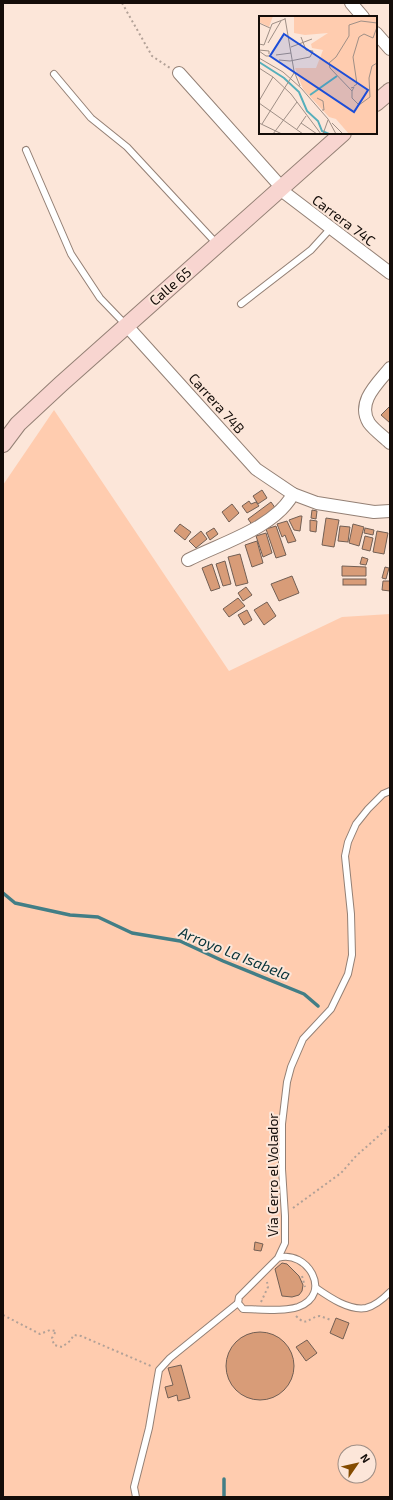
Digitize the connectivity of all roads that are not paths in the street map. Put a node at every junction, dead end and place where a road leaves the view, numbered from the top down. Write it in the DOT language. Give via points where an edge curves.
graph roads {
  1 [pos="351,3"];
  2 [pos="362,16"];
  3 [pos="377,34"];
  4 [pos="390,49"];
  5 [pos="180,73"];
  6 [pos="54,74"];
  7 [pos="390,91"];
  8 [pos="377,102"];
  9 [pos="342,134"];
  10 [pos="26,150"];
  11 [pos="281,189"];
  12 [pos="331,228"];
  13 [pos="218,244"];
  14 [pos="390,273"];
  15 [pos="241,304"];
  16 [pos="126,325"];
  17 [pos="390,368"];
  18 [pos="390,443"];
  19 [pos="3,444"];
  20 [pos="293,494"];
  21 [pos="390,511"];
  22 [pos="188,560"];
  23 [pos="390,791"];
  24 [pos="278,1258"];
  25 [pos="316,1288"];
  26 [pos="390,1292"];
  27 [pos="238,1303"];
  28 [pos="136,1497"];
  1 -- 2 [label="street"];
  3 -- 4 [label="street"];
  5 -- 11 [label="street, Carrera 74C"];
  6 -- 13 [label="lane" via="90,118 127,147"];
  7 -- 8 [label="main road"];
  9 -- 11 [label="main road, Calle 65"];
  10 -- 16 [label="lane" via="71,254 100,298"];
  11 -- 12 [label="street, Carrera 74C"];
  11 -- 13 [label="main road, Calle 65"];
  12 -- 14 [label="street, Carrera 74C"];
  12 -- 15 [label="lane" via="311,250"];
  13 -- 16 [label="main road, Calle 65"];
  16 -- 19 [label="main road, Calle 65" via="18,424"];
  16 -- 20 [label="street, Carrera 74B" via="256,469"];
  17 -- 18 [label="street" via="369,395 365,410 370,423"];
  20 -- 21 [label="street, Carrera 74B" via="317,503 374,512"];
  20 -- 22 [label="street" via="284,508 260,526"];
  23 -- 24 [label="lane, Vía Cerro el Volador" via="368,809 356,824 348,842 345,856 352,955 348,974 331,1009 303,1039 287,1082 282,1124 285,1243"];
  24 -- 25 [label="lane" via="295,1258 304,1264 314,1278"];
  24 -- 27 [label="lane" via="239,1298"];
  25 -- 26 [label="lane" via="349,1306 359,1308 378,1302"];
  25 -- 27 [label="lane" via="311,1298 294,1308 243,1309"];
  27 -- 28 [label="lane" via="170,1358 160,1370 134,1487"];
}
